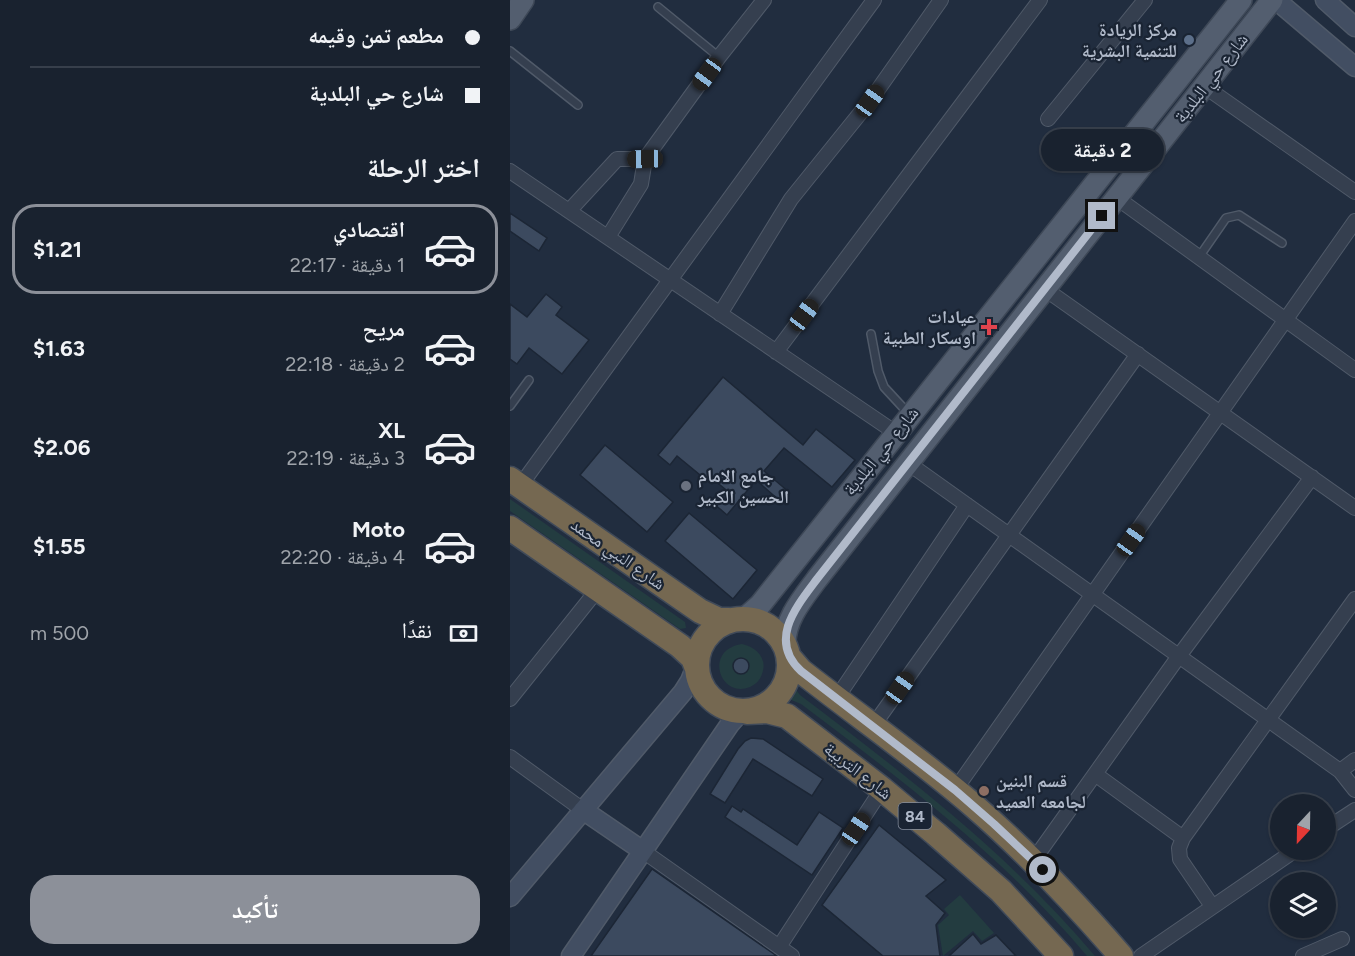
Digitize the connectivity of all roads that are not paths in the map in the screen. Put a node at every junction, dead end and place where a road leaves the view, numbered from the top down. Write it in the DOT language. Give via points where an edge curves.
graph roads {
  1 [pos="523,0"];
  2 [pos="764,0"];
  3 [pos="874,0"];
  4 [pos="941,0"];
  5 [pos="1040,0"];
  6 [pos="1145,0"];
  7 [pos="1241,0"];
  8 [pos="1274,0"];
  9 [pos="1325,0"];
  10 [pos="658,7"];
  11 [pos="510,19"];
  12 [pos="1355,27"];
  13 [pos="510,51"];
  14 [pos="719,57"];
  15 [pos="1355,67"];
  16 [pos="1204,86"];
  17 [pos="578,105"];
  18 [pos="1048,119"];
  19 [pos="645,159"];
  20 [pos="510,171"];
  21 [pos="1355,192"];
  22 [pos="1117,198"];
  23 [pos="569,211"];
  24 [pos="1355,221"];
  25 [pos="608,237"];
  26 [pos="1282,243"];
  27 [pos="1199,257"];
  28 [pos="672,280"];
  29 [pos="1045,289"];
  30 [pos="720,314"];
  31 [pos="1286,319"];
  32 [pos="872,334"];
  33 [pos="776,352"];
  34 [pos="1138,354"];
  35 [pos="1355,370"];
  36 [pos="529,380"];
  37 [pos="510,406"];
  38 [pos="1220,412"];
  39 [pos="910,415"];
  40 [pos="896,433"];
  41 [pos="908,463"];
  42 [pos="1312,477"];
  43 [pos="515,483"];
  44 [pos="967,505"];
  45 [pos="1355,508"];
  46 [pos="510,528"];
  47 [pos="1009,535"];
  48 [pos="794,561"];
  49 [pos="817,579"];
  50 [pos="598,589"];
  51 [pos="1092,594"];
  52 [pos="1355,599"];
  53 [pos="736,620"];
  54 [pos="787,651"];
  55 [pos="1179,656"];
  56 [pos="696,666"];
  57 [pos="510,699"];
  58 [pos="836,699"];
  59 [pos="747,712"];
  60 [pos="1267,719"];
  61 [pos="873,726"];
  62 [pos="510,757"];
  63 [pos="1355,760"];
  64 [pos="1340,771"];
  65 [pos="1095,774"];
  66 [pos="882,789"];
  67 [pos="955,790"];
  68 [pos="1355,790"];
  69 [pos="583,810"];
  70 [pos="1355,810"];
  71 [pos="1336,822"];
  72 [pos="1183,838"];
  73 [pos="643,851"];
  74 [pos="1281,860"];
  75 [pos="1033,861"];
  76 [pos="510,897"];
  77 [pos="1212,906"];
  78 [pos="1342,939"];
  79 [pos="778,947"];
  80 [pos="571,956"];
  81 [pos="792,956"];
  82 [pos="1061,956"];
  83 [pos="1121,956"];
  84 [pos="1142,956"];
  85 [pos="1303,956"];
  1 -- 11 [label="main road"];
  2 -- 14 [label="street"];
  3 -- 28 [label="street"];
  4 -- 30 [label="street" via="870,101 791,199"];
  5 -- 33 [label="street"];
  6 -- 18 [label="street"];
  7 -- 39 [label="main road, شارع حي البلدية"];
  8 -- 15 [label="main road"];
  8 -- 16 [label="main road, شارع حي البلدية"];
  9 -- 12 [label="main road"];
  10 -- 14 [label="lane"];
  13 -- 17 [label="lane"];
  14 -- 19 [label="street"];
  16 -- 21 [label="street"];
  16 -- 22 [label="main road, شارع حي البلدية"];
  19 -- 23 [label="street" via="617,159"];
  19 -- 25 [label="street" via="641,184"];
  20 -- 23 [label="street"];
  22 -- 27 [label="street"];
  22 -- 29 [label="main road, شارع حي البلدية"];
  23 -- 25 [label="street"];
  24 -- 31 [label="street"];
  25 -- 28 [label="street"];
  26 -- 27 [label="lane" via="1239,215 1226,218"];
  27 -- 31 [label="street"];
  28 -- 30 [label="street"];
  28 -- 43 [label="street"];
  29 -- 34 [label="street"];
  29 -- 41 [label="main road, شارع حي البلدية"];
  30 -- 33 [label="street"];
  31 -- 35 [label="street"];
  31 -- 38 [label="street"];
  32 -- 39 [label="lane" via="884,387"];
  33 -- 40 [label="street"];
  34 -- 38 [label="street"];
  34 -- 47 [label="street"];
  36 -- 37 [label="lane"];
  38 -- 42 [label="street"];
  38 -- 51 [label="street"];
  39 -- 40 [label="main road, شارع حي البلدية"];
  40 -- 48 [label="main road, شارع حي البلدية"];
  41 -- 44 [label="street"];
  41 -- 49 [label="main road, شارع حي البلدية"];
  42 -- 45 [label="street"];
  42 -- 55 [label="street"];
  43 -- 53 [label="highway, شارع النبي محمد" via="700,611 719,620"];
  44 -- 47 [label="street"];
  44 -- 58 [label="street"];
  46 -- 50 [label="highway"];
  47 -- 51 [label="street"];
  47 -- 61 [label="street"];
  48 -- 49 [label="main road" via="804,577"];
  48 -- 53 [label="main road, شارع حي البلدية" via="760,605"];
  49 -- 54 [label="main road, شارع حي البلدية" via="790,621"];
  50 -- 56 [label="highway" via="680,646"];
  50 -- 57 [label="street"];
  51 -- 55 [label="street"];
  51 -- 67 [label="street"];
  52 -- 60 [label="street"];
  53 -- 54 [label="highway, 84" via="753,620 771,628"];
  53 -- 56 [label="highway" via="716,627 705,637"];
  54 -- 58 [label="highway, 84" via="801,671"];
  54 -- 59 [label="highway" via="789,669 780,693 765,706"];
  55 -- 60 [label="street"];
  55 -- 65 [label="street"];
  56 -- 59 [label="highway, 84" via="698,681 718,705"];
  56 -- 69 [label="main road" via="687,686"];
  58 -- 61 [label="highway, 84"];
  59 -- 66 [label="highway, شارع التربية / 84" via="787,716"];
  59 -- 73 [label="main road" via="733,719"];
  60 -- 64 [label="street"];
  60 -- 72 [label="street"];
  61 -- 67 [label="highway, 84"];
  62 -- 69 [label="street"];
  63 -- 64 [label="street"];
  64 -- 68 [label="street"];
  65 -- 72 [label="street"];
  65 -- 75 [label="street"];
  66 -- 79 [label="street"];
  66 -- 82 [label="highway, شارع التربية / 84" via="1001,891"];
  67 -- 75 [label="highway, 84"];
  69 -- 73 [label="main road"];
  69 -- 76 [label="main road"];
  70 -- 71 [label="street"];
  72 -- 77 [label="street" via="1180,859"];
  73 -- 79 [label="street"];
  73 -- 80 [label="main road"];
  74 -- 77 [label="street"];
  75 -- 83 [label="highway, 84"];
  77 -- 84 [label="street"];
  78 -- 85 [label="street"];
  79 -- 81 [label="street"];
}
